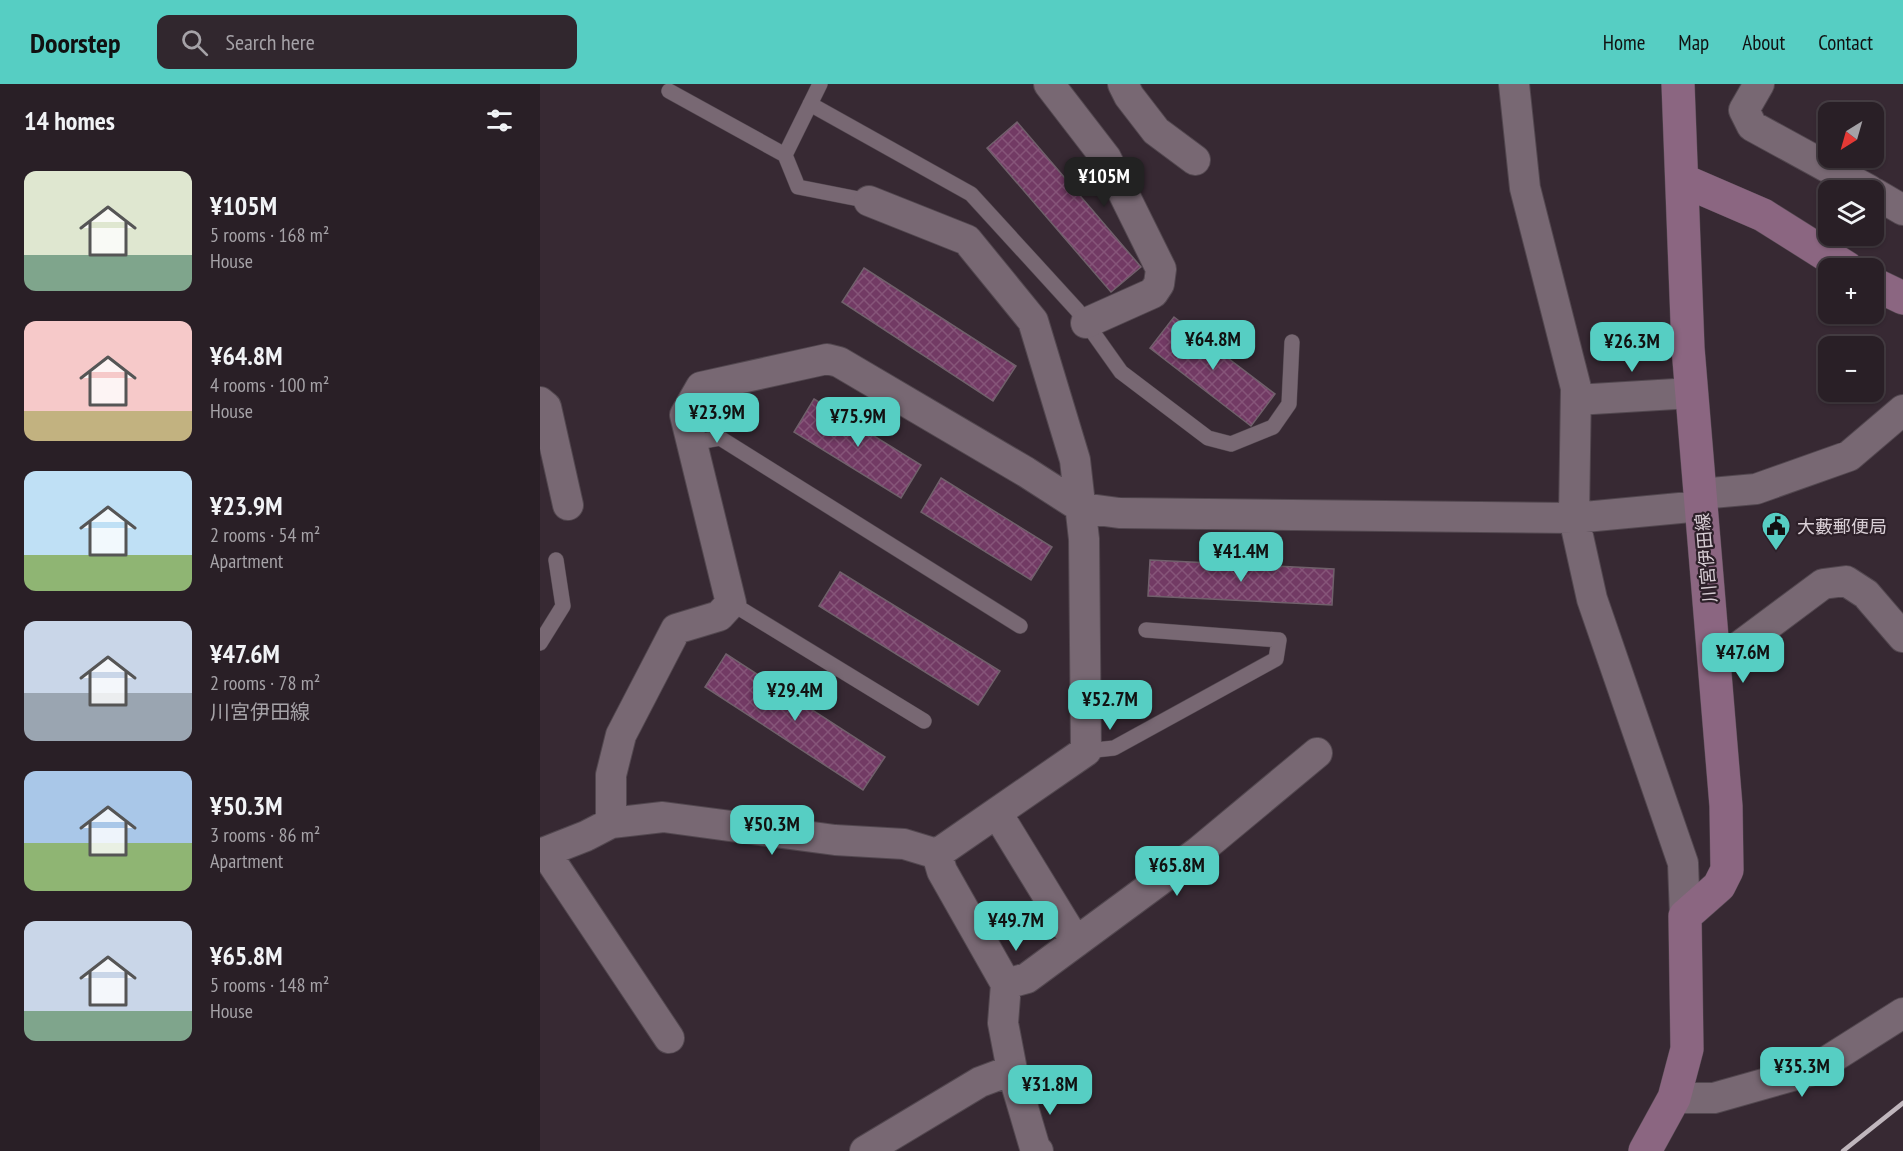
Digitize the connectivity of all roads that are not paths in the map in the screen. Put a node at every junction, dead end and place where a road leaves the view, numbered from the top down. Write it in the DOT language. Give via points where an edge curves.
graph roads {
  1 [pos="820,84"];
  2 [pos="1049,84"];
  3 [pos="1124,84"];
  4 [pos="1514,84"];
  5 [pos="1678,84"];
  6 [pos="1759,84"];
  7 [pos="669,91"];
  8 [pos="810,104"];
  9 [pos="785,155"];
  10 [pos="1195,160"];
  11 [pos="1682,180"];
  12 [pos="1851,180"];
  13 [pos="1884,199"];
  14 [pos="869,201"];
  15 [pos="1903,210"];
  16 [pos="1831,258"];
  17 [pos="1884,289"];
  18 [pos="1903,298"];
  19 [pos="1086,323"];
  20 [pos="1292,342"];
  21 [pos="1692,393"];
  22 [pos="1576,400"];
  23 [pos="540,402"];
  24 [pos="1903,410"];
  25 [pos="692,443"];
  26 [pos="1701,500"];
  27 [pos="568,505"];
  28 [pos="1082,508"];
  29 [pos="1574,518"];
  30 [pos="556,560"];
  31 [pos="731,603"];
  32 [pos="1020,626"];
  33 [pos="1146,630"];
  34 [pos="1903,637"];
  35 [pos="540,643"];
  36 [pos="1715,654"];
  37 [pos="924,721"];
  38 [pos="1086,751"];
  39 [pos="1317,753"];
  40 [pos="997,813"];
  41 [pos="611,823"];
  42 [pos="542,853"];
  43 [pos="937,854"];
  44 [pos="1685,916"];
  45 [pos="1076,942"];
  46 [pos="1006,984"];
  47 [pos="1903,1013"];
  48 [pos="669,1038"];
  49 [pos="1012,1070"];
  50 [pos="1674,1098"];
  51 [pos="865,1151"];
  52 [pos="1038,1151"];
  53 [pos="1645,1151"];
  1 -- 8 [label="lane"];
  2 -- 19 [label="street" via="1106,158 1161,269 1153,293"];
  3 -- 10 [label="street" via="1156,131"];
  4 -- 22 [label="street" via="1525,188"];
  5 -- 11 [label="main road, 川宮伊田線"];
  6 -- 12 [label="street" via="1744,110 1752,126"];
  7 -- 9 [label="lane"];
  8 -- 9 [label="lane"];
  8 -- 19 [label="lane" via="971,194"];
  9 -- 14 [label="lane" via="798,187"];
  11 -- 16 [label="main road" via="1763,215"];
  11 -- 21 [label="main road, 川宮伊田線"];
  13 -- 15 [label="street"];
  14 -- 28 [label="street" via="967,240 1033,321 1075,460"];
  17 -- 18 [label="main road"];
  19 -- 20 [label="lane" via="1121,372 1208,438 1231,444 1273,427 1289,404"];
  21 -- 22 [label="street"];
  21 -- 26 [label="main road, 川宮伊田線"];
  22 -- 29 [label="street"];
  23 -- 27 [label="street" via="546,407"];
  24 -- 26 [label="street" via="1850,456 1756,489"];
  25 -- 28 [label="street" via="685,415 701,387 827,360 839,362"];
  25 -- 31 [label="street"];
  25 -- 32 [label="lane" via="720,438"];
  26 -- 29 [label="street"];
  26 -- 36 [label="main road, 川宮伊田線"];
  28 -- 29 [label="street" via="1119,513"];
  28 -- 38 [label="street"];
  29 -- 44 [label="street" via="1592,599 1683,863"];
  30 -- 35 [label="lane" via="563,606"];
  31 -- 37 [label="lane"];
  31 -- 41 [label="street" via="719,616 676,629 621,735 610,775"];
  33 -- 38 [label="lane" via="1279,640 1276,659 1114,748"];
  34 -- 36 [label="street" via="1866,594 1846,581 1823,584 1737,648"];
  36 -- 44 [label="main road, 川宮伊田線" via="1727,870 1719,886"];
  38 -- 40 [label="street"];
  39 -- 45 [label="street" via="1198,852"];
  40 -- 43 [label="street"];
  40 -- 45 [label="street"];
  41 -- 42 [label="street"];
  41 -- 43 [label="street" via="663,817 835,840 904,844"];
  42 -- 48 [label="street"];
  43 -- 46 [label="street" via="942,871"];
  44 -- 50 [label="main road" via="1687,1050"];
  45 -- 46 [label="street" via="1027,978"];
  46 -- 49 [label="street" via="1003,1023"];
  47 -- 50 [label="street" via="1813,1070 1714,1098"];
  49 -- 51 [label="street" via="980,1082"];
  49 -- 52 [label="street"];
  50 -- 53 [label="main road"];
}
